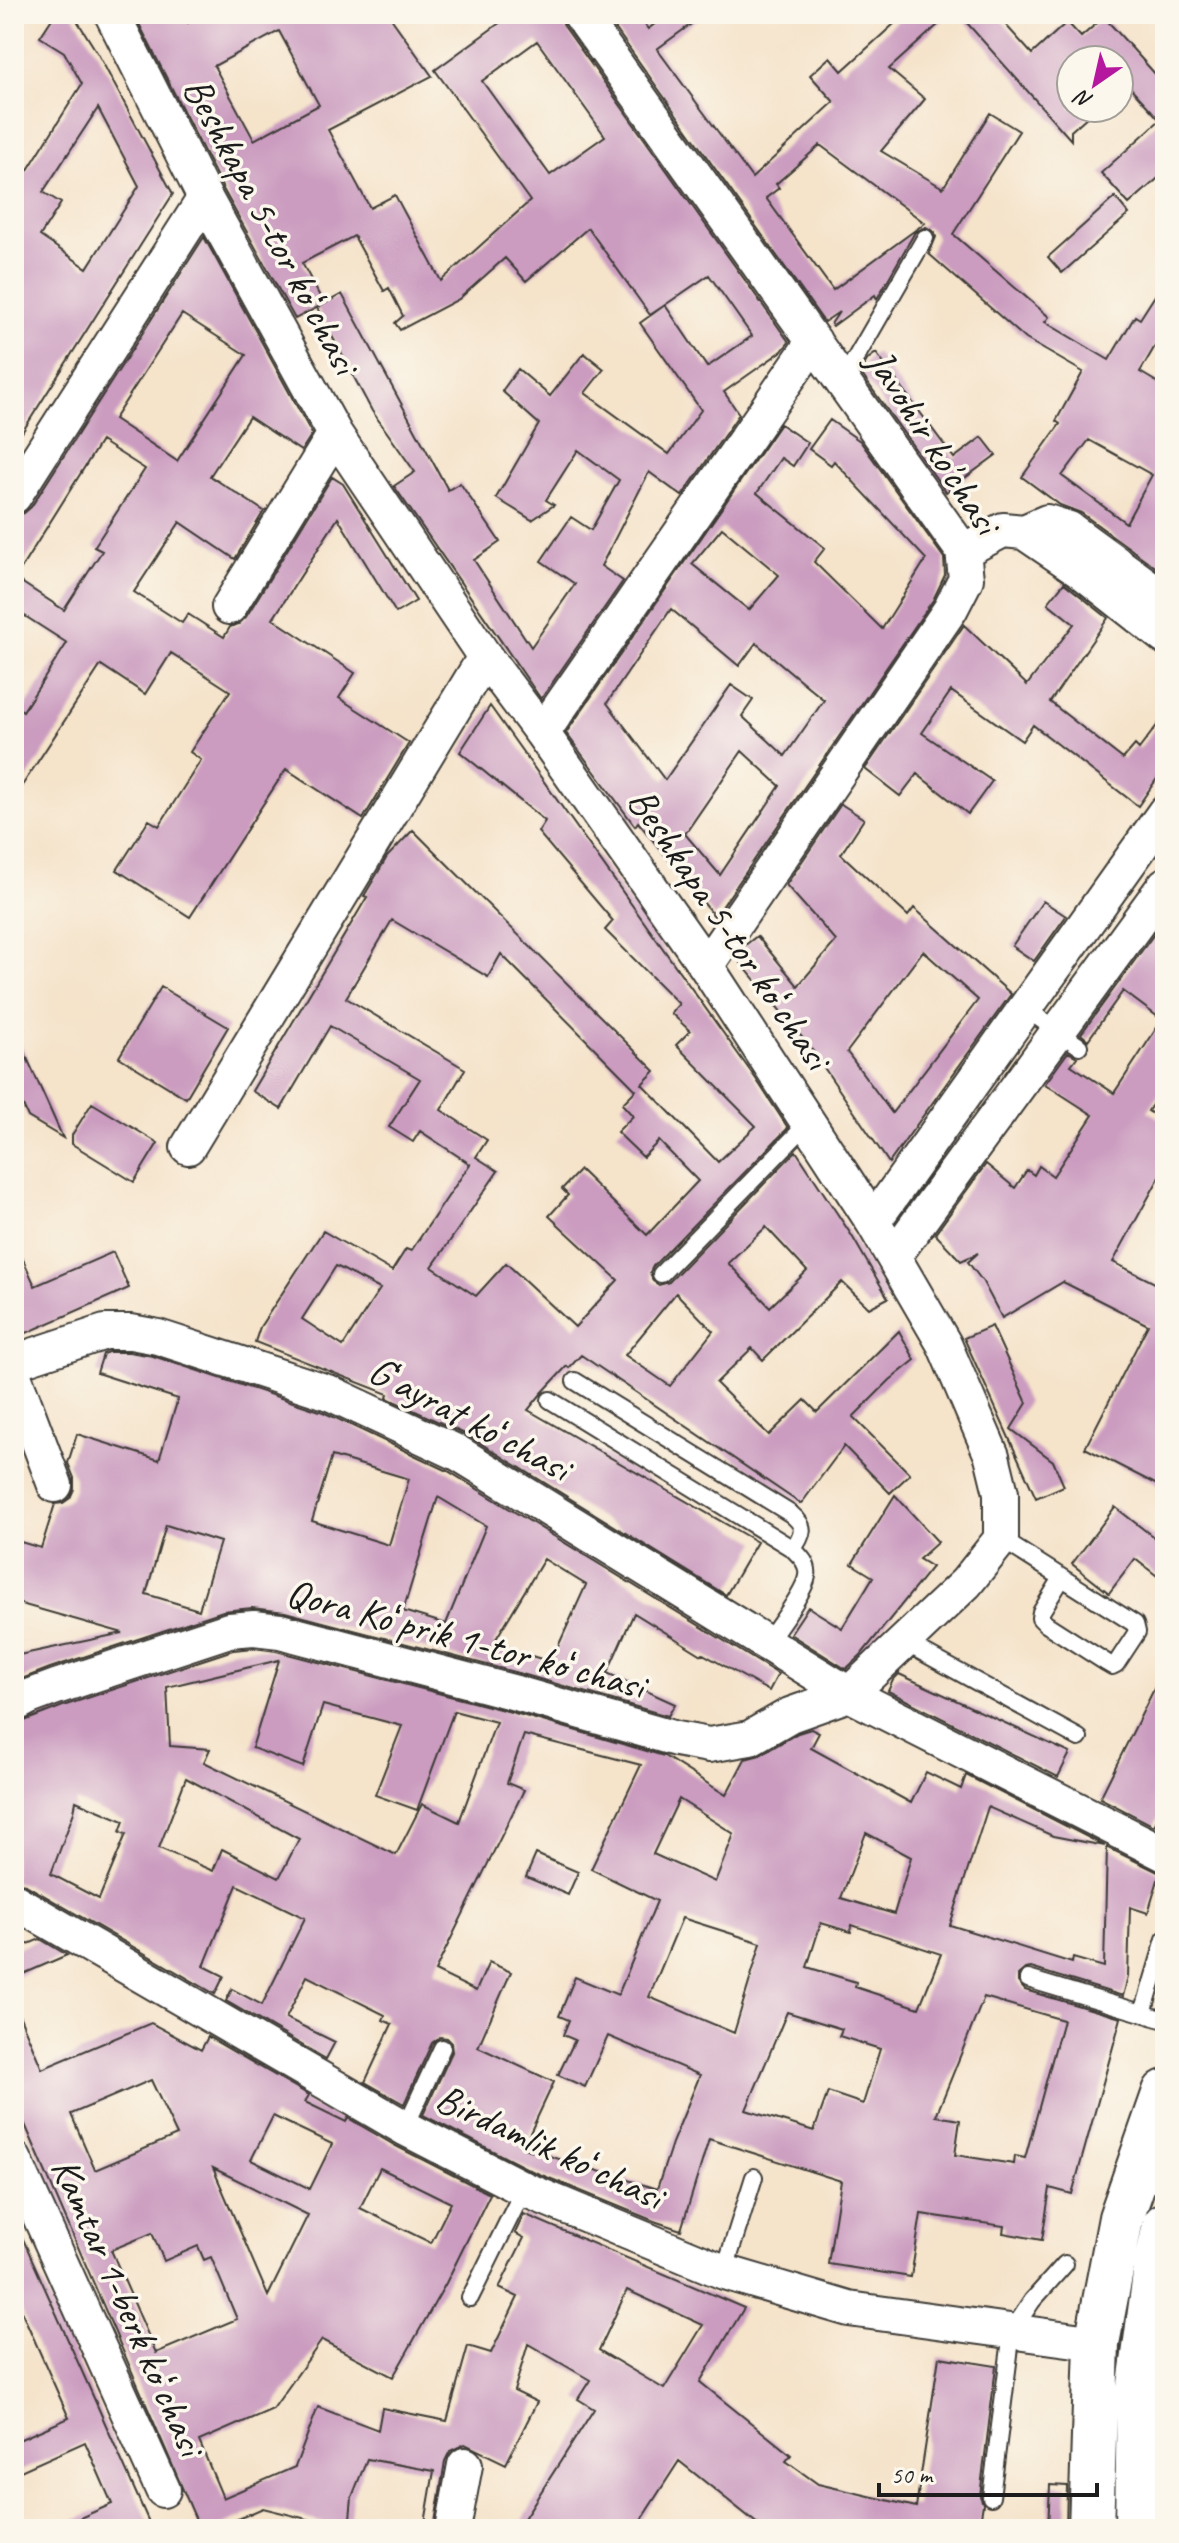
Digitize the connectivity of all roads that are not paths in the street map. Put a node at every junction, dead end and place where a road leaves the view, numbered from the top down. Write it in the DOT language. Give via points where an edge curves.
graph roads {
  1 [pos="112,14"];
  2 [pos="580,14"];
  3 [pos="205,198"];
  4 [pos="925,238"];
  5 [pos="814,341"];
  6 [pos="843,380"];
  7 [pos="335,434"];
  8 [pos="14,496"];
  9 [pos="1024,532"];
  10 [pos="963,551"];
  11 [pos="1165,599"];
  12 [pos="229,607"];
  13 [pos="1165,637"];
  14 [pos="485,657"];
  15 [pos="542,733"];
  16 [pos="1165,812"];
  17 [pos="1165,885"];
  18 [pos="706,966"];
  19 [pos="1026,1009"];
  20 [pos="1068,1038"];
  21 [pos="809,1122"];
  22 [pos="188,1147"];
  23 [pos="873,1222"];
  24 [pos="894,1256"];
  25 [pos="661,1274"];
  26 [pos="14,1362"];
  27 [pos="14,1376"];
  28 [pos="575,1381"];
  29 [pos="550,1400"];
  30 [pos="55,1485"];
  31 [pos="1001,1539"];
  32 [pos="793,1549"];
  33 [pos="1062,1578"];
  34 [pos="904,1642"];
  35 [pos="767,1643"];
  36 [pos="849,1694"];
  37 [pos="14,1705"];
  38 [pos="1079,1738"];
  39 [pos="1165,1854"];
  40 [pos="14,1901"];
  41 [pos="1165,1939"];
  42 [pos="1028,1979"];
  43 [pos="1143,2013"];
  44 [pos="1165,2020"];
  45 [pos="442,2048"];
  46 [pos="1165,2092"];
  47 [pos="405,2128"];
  48 [pos="14,2159"];
  49 [pos="754,2177"];
  50 [pos="524,2189"];
  51 [pos="1165,2225"];
  52 [pos="1065,2264"];
  53 [pos="724,2272"];
  54 [pos="470,2298"];
  55 [pos="1012,2331"];
  56 [pos="1097,2343"];
  57 [pos="465,2465"];
  58 [pos="163,2490"];
  59 [pos="991,2497"];
  60 [pos="453,2529"];
  61 [pos="1091,2529"];
  62 [pos="1137,2529"];
  1 -- 3 [label="street, Beshkapa 5-tor koʻchasi"];
  2 -- 5 [label="street, Javohir ko'chasi"];
  3 -- 7 [label="street, Beshkapa 5-tor koʻchasi"];
  3 -- 8 [label="street"];
  4 -- 6 [label="lane"];
  5 -- 6 [label="street, Javohir ko'chasi"];
  5 -- 15 [label="street"];
  6 -- 10 [label="street, Javohir ko'chasi"];
  7 -- 12 [label="street, Beshkapa 5-tor koʻchasi"];
  7 -- 14 [label="street, Beshkapa 5-tor koʻchasi"];
  9 -- 10 [label="street" via="1003,530"];
  9 -- 11 [label="street" via="1047,522 1069,529"];
  9 -- 13 [label="street"];
  10 -- 18 [label="street, Javohir ko'chasi" via="966,579 950,610"];
  14 -- 15 [label="street, Beshkapa 5-tor koʻchasi"];
  14 -- 22 [label="street"];
  15 -- 18 [label="street, Beshkapa 5-tor koʻchasi"];
  16 -- 19 [label="street"];
  17 -- 20 [label="street"];
  18 -- 21 [label="street, Beshkapa 5-tor koʻchasi"];
  19 -- 20 [label="lane"];
  19 -- 23 [label="street"];
  20 -- 24 [label="street"];
  21 -- 23 [label="street, Beshkapa 5-tor koʻchasi"];
  21 -- 25 [label="lane"];
  23 -- 24 [label="street, Beshkapa 5-tor koʻchasi"];
  24 -- 31 [label="street, Beshkapa 5-tor koʻchasi" via="944,1344 992,1456 1001,1493"];
  26 -- 35 [label="street, Gʻayrat koʻchasi" via="105,1332 131,1332 330,1393 458,1453"];
  27 -- 30 [label="street"];
  28 -- 32 [label="lane" via="791,1514 802,1529"];
  29 -- 32 [label="lane"];
  31 -- 33 [label="lane"];
  31 -- 34 [label="street" via="966,1583"];
  32 -- 35 [label="lane" via="805,1561 807,1576"];
  33 -- 33 [label="lane" via="1138,1628 1116,1664 1040,1618"];
  34 -- 36 [label="street"];
  34 -- 38 [label="lane"];
  35 -- 36 [label="street, Gʻayrat koʻchasi"];
  36 -- 37 [label="street, Qora Koʻprik 1-tor koʻchasi" via="790,1715 750,1738 709,1745 254,1628 229,1630"];
  36 -- 39 [label="street, Gʻayrat koʻchasi"];
  40 -- 47 [label="street, Birdamlik koʻchasi"];
  41 -- 43 [label="lane"];
  42 -- 43 [label="lane"];
  43 -- 44 [label="lane"];
  45 -- 47 [label="lane"];
  46 -- 56 [label="main road" via="1121,2218"];
  47 -- 50 [label="street, Birdamlik koʻchasi"];
  48 -- 58 [label="street, Kamtar 1-berk koʻchasi"];
  49 -- 53 [label="lane"];
  50 -- 53 [label="street, Birdamlik koʻchasi"];
  50 -- 54 [label="lane"];
  51 -- 62 [label="main road" via="1139,2392"];
  52 -- 55 [label="lane"];
  53 -- 55 [label="street, Birdamlik koʻchasi" via="849,2309"];
  55 -- 56 [label="street, Birdamlik koʻchasi"];
  55 -- 59 [label="lane"];
  56 -- 61 [label="main road"];
  57 -- 60 [label="street"];
}
